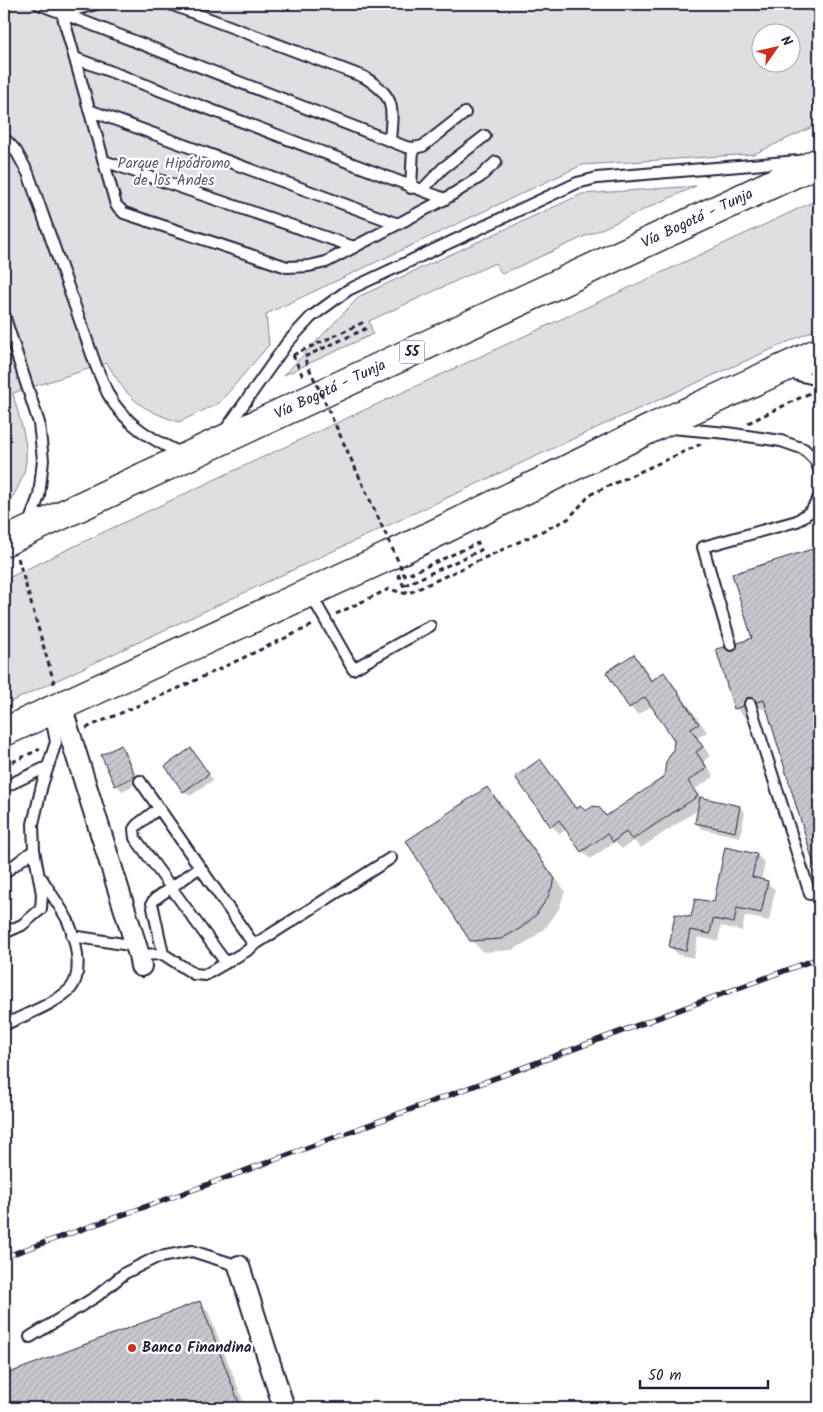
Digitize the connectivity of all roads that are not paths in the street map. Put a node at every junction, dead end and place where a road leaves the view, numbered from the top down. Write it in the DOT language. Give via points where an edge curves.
graph roads {
  1 [pos="39,4"];
  2 [pos="96,4"];
  3 [pos="170,4"];
  4 [pos="62,13"];
  5 [pos="74,58"];
  6 [pos="89,110"];
  7 [pos="465,113"];
  8 [pos="485,136"];
  9 [pos="4,138"];
  10 [pos="390,140"];
  11 [pos="413,148"];
  12 [pos="819,161"];
  13 [pos="104,162"];
  14 [pos="496,162"];
  15 [pos="412,188"];
  16 [pos="422,190"];
  17 [pos="444,199"];
  18 [pos="398,224"];
  19 [pos="354,247"];
  20 [pos="4,315"];
  21 [pos="819,352"];
  22 [pos="781,370"];
  23 [pos="819,380"];
  24 [pos="656,426"];
  25 [pos="215,444"];
  26 [pos="815,453"];
  27 [pos="188,456"];
  28 [pos="819,469"];
  29 [pos="819,498"];
  30 [pos="14,537"];
  31 [pos="310,592"];
  32 [pos="430,626"];
  33 [pos="731,645"];
  34 [pos="750,704"];
  35 [pos="55,708"];
  36 [pos="4,732"];
  37 [pos="63,738"];
  38 [pos="47,766"];
  39 [pos="140,781"];
  40 [pos="4,787"];
  41 [pos="159,808"];
  42 [pos="34,850"];
  43 [pos="391,858"];
  44 [pos="200,867"];
  45 [pos="38,872"];
  46 [pos="4,873"];
  47 [pos="172,887"];
  48 [pos="819,891"];
  49 [pos="4,934"];
  50 [pos="72,936"];
  51 [pos="254,945"];
  52 [pos="163,954"];
  53 [pos="139,956"];
  54 [pos="226,963"];
  55 [pos="4,1025"];
  56 [pos="239,1266"];
  57 [pos="30,1337"];
  58 [pos="284,1408"];
  1 -- 4 [label="lane"];
  2 -- 4 [label="lane"];
  3 -- 10 [label="lane" via="364,77 380,87 390,101"];
  4 -- 5 [label="lane"];
  4 -- 10 [label="lane"];
  5 -- 6 [label="lane"];
  5 -- 15 [label="lane"];
  6 -- 13 [label="lane"];
  6 -- 18 [label="lane"];
  7 -- 11 [label="lane" via="423,146"];
  8 -- 16 [label="lane" via="443,168"];
  9 -- 27 [label="lane" via="16,151 28,173 109,396 130,422 156,442"];
  10 -- 11 [label="lane"];
  11 -- 15 [label="lane"];
  12 -- 25 [label="highway, Vía Bogotá - Tunja / 55"];
  12 -- 25 [label="lane" via="597,178 577,183 348,290 311,318 287,343"];
  13 -- 19 [label="lane"];
  13 -- 19 [label="lane" via="116,205 124,213 140,219 287,267 326,262"];
  14 -- 17 [label="lane"];
  15 -- 16 [label="lane"];
  16 -- 17 [label="lane"];
  17 -- 18 [label="lane"];
  18 -- 19 [label="lane"];
  20 -- 30 [label="lane" via="39,423 43,460 39,496"];
  21 -- 22 [label="highway"];
  22 -- 23 [label="lane"];
  22 -- 24 [label="highway"];
  24 -- 26 [label="lane" via="781,441"];
  24 -- 31 [label="highway"];
  25 -- 27 [label="highway, Vía Bogotá - Tunja / 55"];
  26 -- 28 [label="lane"];
  27 -- 30 [label="highway, Vía Bogotá - Tunja / 55"];
  29 -- 33 [label="lane" via="811,511 792,522 703,547"];
  31 -- 32 [label="lane" via="353,669"];
  31 -- 35 [label="highway"];
  34 -- 48 [label="lane" via="810,894"];
  35 -- 36 [label="highway"];
  35 -- 37 [label="street"];
  37 -- 38 [label="lane"];
  37 -- 53 [label="street"];
  38 -- 40 [label="lane"];
  38 -- 42 [label="lane" via="33,824"];
  39 -- 41 [label="lane"];
  41 -- 44 [label="lane"];
  41 -- 47 [label="lane" via="136,825 135,838"];
  42 -- 45 [label="lane"];
  42 -- 46 [label="lane"];
  43 -- 51 [label="lane"];
  44 -- 47 [label="lane"];
  44 -- 51 [label="lane"];
  45 -- 49 [label="lane" via="41,909 22,925"];
  45 -- 50 [label="lane" via="68,922"];
  47 -- 52 [label="lane" via="152,903"];
  47 -- 54 [label="lane"];
  50 -- 53 [label="lane"];
  50 -- 55 [label="lane" via="78,968 72,986 60,997"];
  51 -- 54 [label="lane"];
  52 -- 53 [label="lane"];
  52 -- 54 [label="lane" via="194,974 205,975"];
  56 -- 57 [label="lane" via="192,1251 155,1258 125,1273 97,1296"];
  56 -- 58 [label="street"];
}
